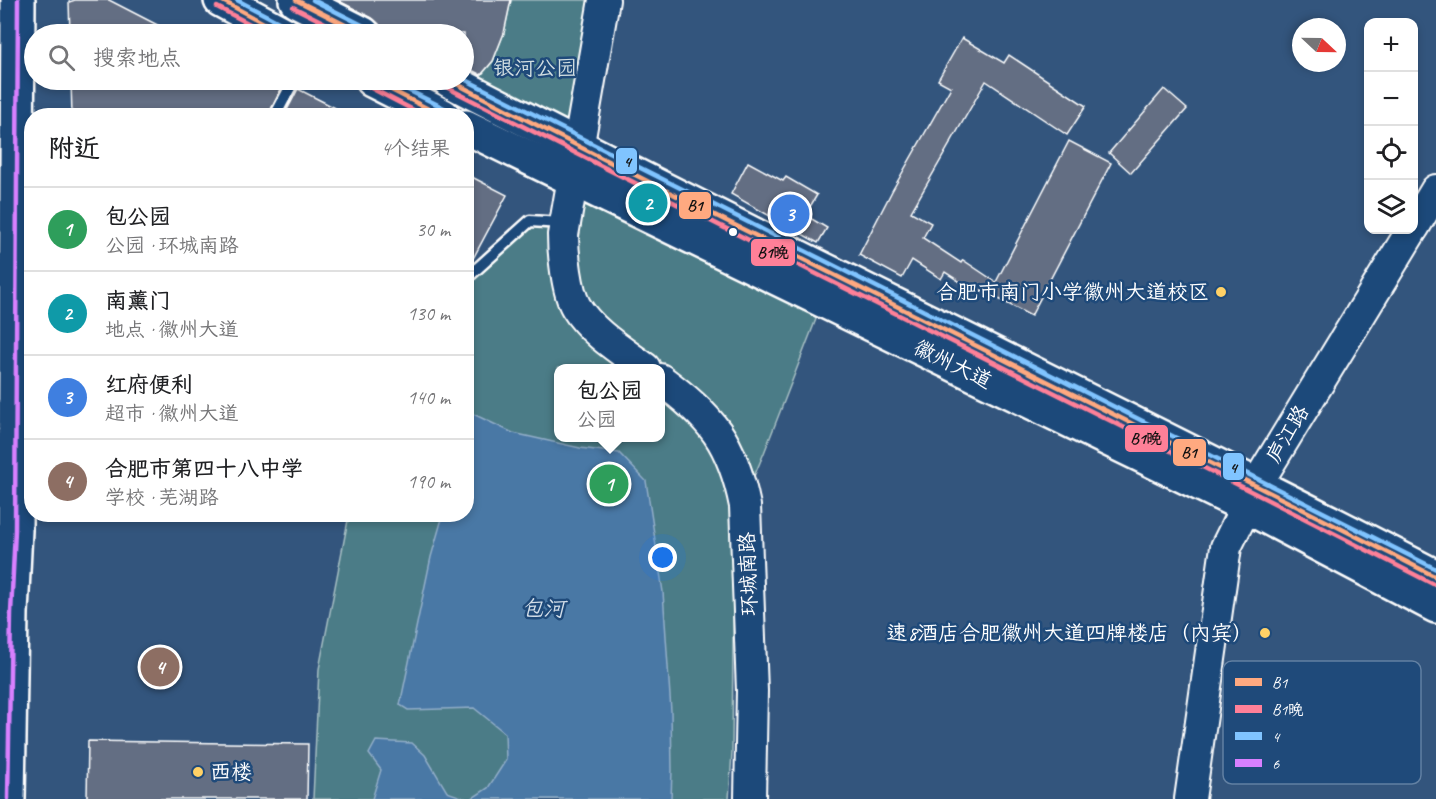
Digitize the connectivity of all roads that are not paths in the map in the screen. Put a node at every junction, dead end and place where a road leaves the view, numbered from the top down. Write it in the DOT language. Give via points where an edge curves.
graph roads {
  1 [pos="18,0"];
  2 [pos="221,0"];
  3 [pos="296,0"];
  4 [pos="604,0"];
  5 [pos="265,24"];
  6 [pos="343,24"];
  7 [pos="289,90"];
  8 [pos="392,90"];
  9 [pos="468,90"];
  10 [pos="279,108"];
  11 [pos="427,108"];
  12 [pos="474,131"];
  13 [pos="24,145"];
  14 [pos="578,147"];
  15 [pos="573,180"];
  16 [pos="1436,190"];
  17 [pos="1418,220"];
  18 [pos="561,223"];
  19 [pos="1409,234"];
  20 [pos="474,271"];
  21 [pos="639,364"];
  22 [pos="665,384"];
  23 [pos="1251,495"];
  24 [pos="1436,577"];
  25 [pos="1436,606"];
  26 [pos="8,799"];
  27 [pos="750,799"];
  28 [pos="1190,799"];
  1 -- 13 [label="main road"];
  2 -- 5 [label="main road"];
  3 -- 6 [label="main road"];
  4 -- 14 [label="street"];
  7 -- 10 [label="lane"];
  8 -- 11 [label="main road"];
  9 -- 14 [label="main road, 徽州大道"];
  12 -- 15 [label="main road, 徽州大道"];
  13 -- 26 [label="main road"];
  14 -- 15 [label="street"];
  14 -- 23 [label="main road, 徽州大道"];
  15 -- 21 [label="street" via="563,258 575,306 593,328"];
  15 -- 23 [label="main road, 徽州大道"];
  16 -- 17 [label="street, 庐江路"];
  18 -- 20 [label="lane" via="530,221"];
  19 -- 23 [label="street, 庐江路"];
  22 -- 27 [label="street, 环城南路" via="711,423 741,484 752,691"];
  23 -- 24 [label="main road, 徽州大道"];
  23 -- 25 [label="main road, 徽州大道"];
  23 -- 28 [label="street, 庐江路" via="1226,547"];
}
